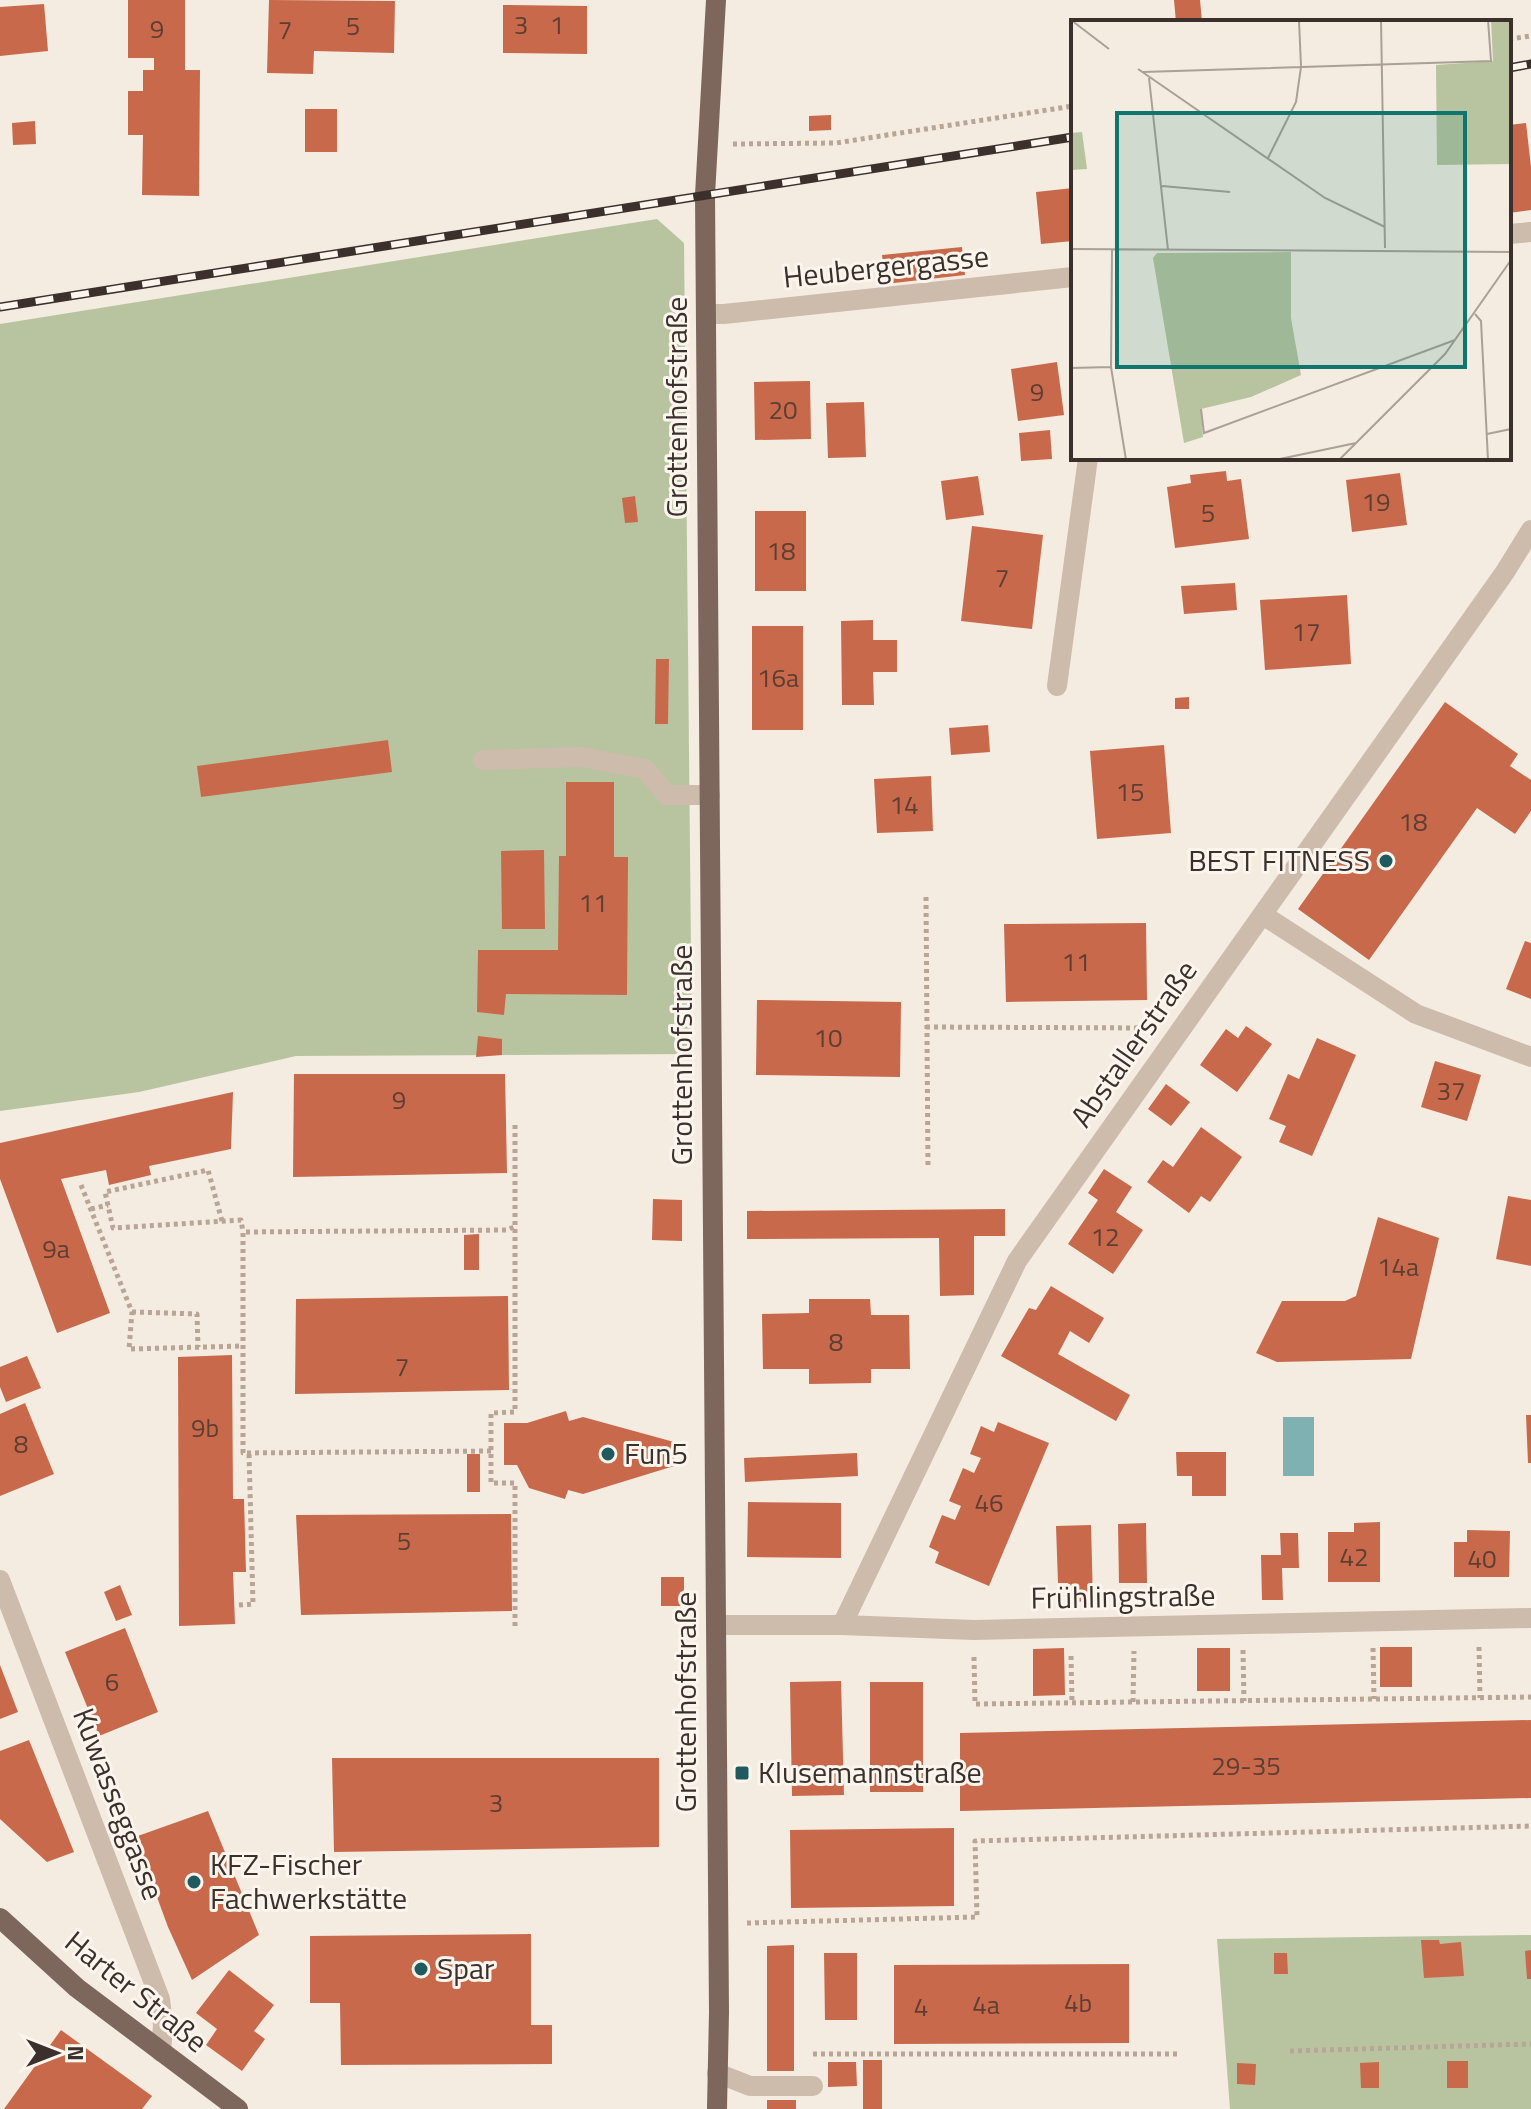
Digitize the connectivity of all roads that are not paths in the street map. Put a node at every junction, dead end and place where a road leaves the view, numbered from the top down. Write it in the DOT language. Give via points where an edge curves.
graph roads {
  1 [pos="716,0"];
  2 [pos="1531,232"];
  3 [pos="1511,234"];
  4 [pos="1071,277"];
  5 [pos="706,314"];
  6 [pos="1088,460"];
  7 [pos="1531,530"];
  8 [pos="1057,686"];
  9 [pos="483,760"];
  10 [pos="710,795"];
  11 [pos="1263,915"];
  12 [pos="1531,1057"];
  13 [pos="0,1580"];
  14 [pos="1531,1618"];
  15 [pos="716,1625"];
  16 [pos="842,1625"];
  17 [pos="0,1918"];
  18 [pos="161,2052"];
  19 [pos="717,2073"];
  20 [pos="813,2086"];
  21 [pos="238,2109"];
  22 [pos="717,2109"];
  1 -- 5 [label="main road, Grottenhofstraße" via="707,139"];
  2 -- 3 [label="street"];
  4 -- 5 [label="street, Heubergergasse"];
  5 -- 10 [label="main road, Grottenhofstraße"];
  6 -- 8 [label="street"];
  7 -- 11 [label="street, Abstallerstraße"];
  9 -- 10 [label="street" via="582,757 645,769 667,795"];
  10 -- 15 [label="main road, Grottenhofstraße"];
  11 -- 12 [label="street" via="1416,1014"];
  11 -- 16 [label="street, Abstallerstraße" via="1017,1261"];
  13 -- 18 [label="street, Kuwasseggasse" via="160,1999"];
  14 -- 16 [label="street, Frühlingstraße" via="974,1630"];
  15 -- 16 [label="street, Frühlingstraße"];
  15 -- 19 [label="main road, Grottenhofstraße"];
  17 -- 18 [label="main road, Harter Straße" via="77,1988"];
  18 -- 21 [label="main road, Harter Straße"];
  19 -- 20 [label="street" via="750,2086"];
  19 -- 22 [label="main road, Grottenhofstraße"];
}
